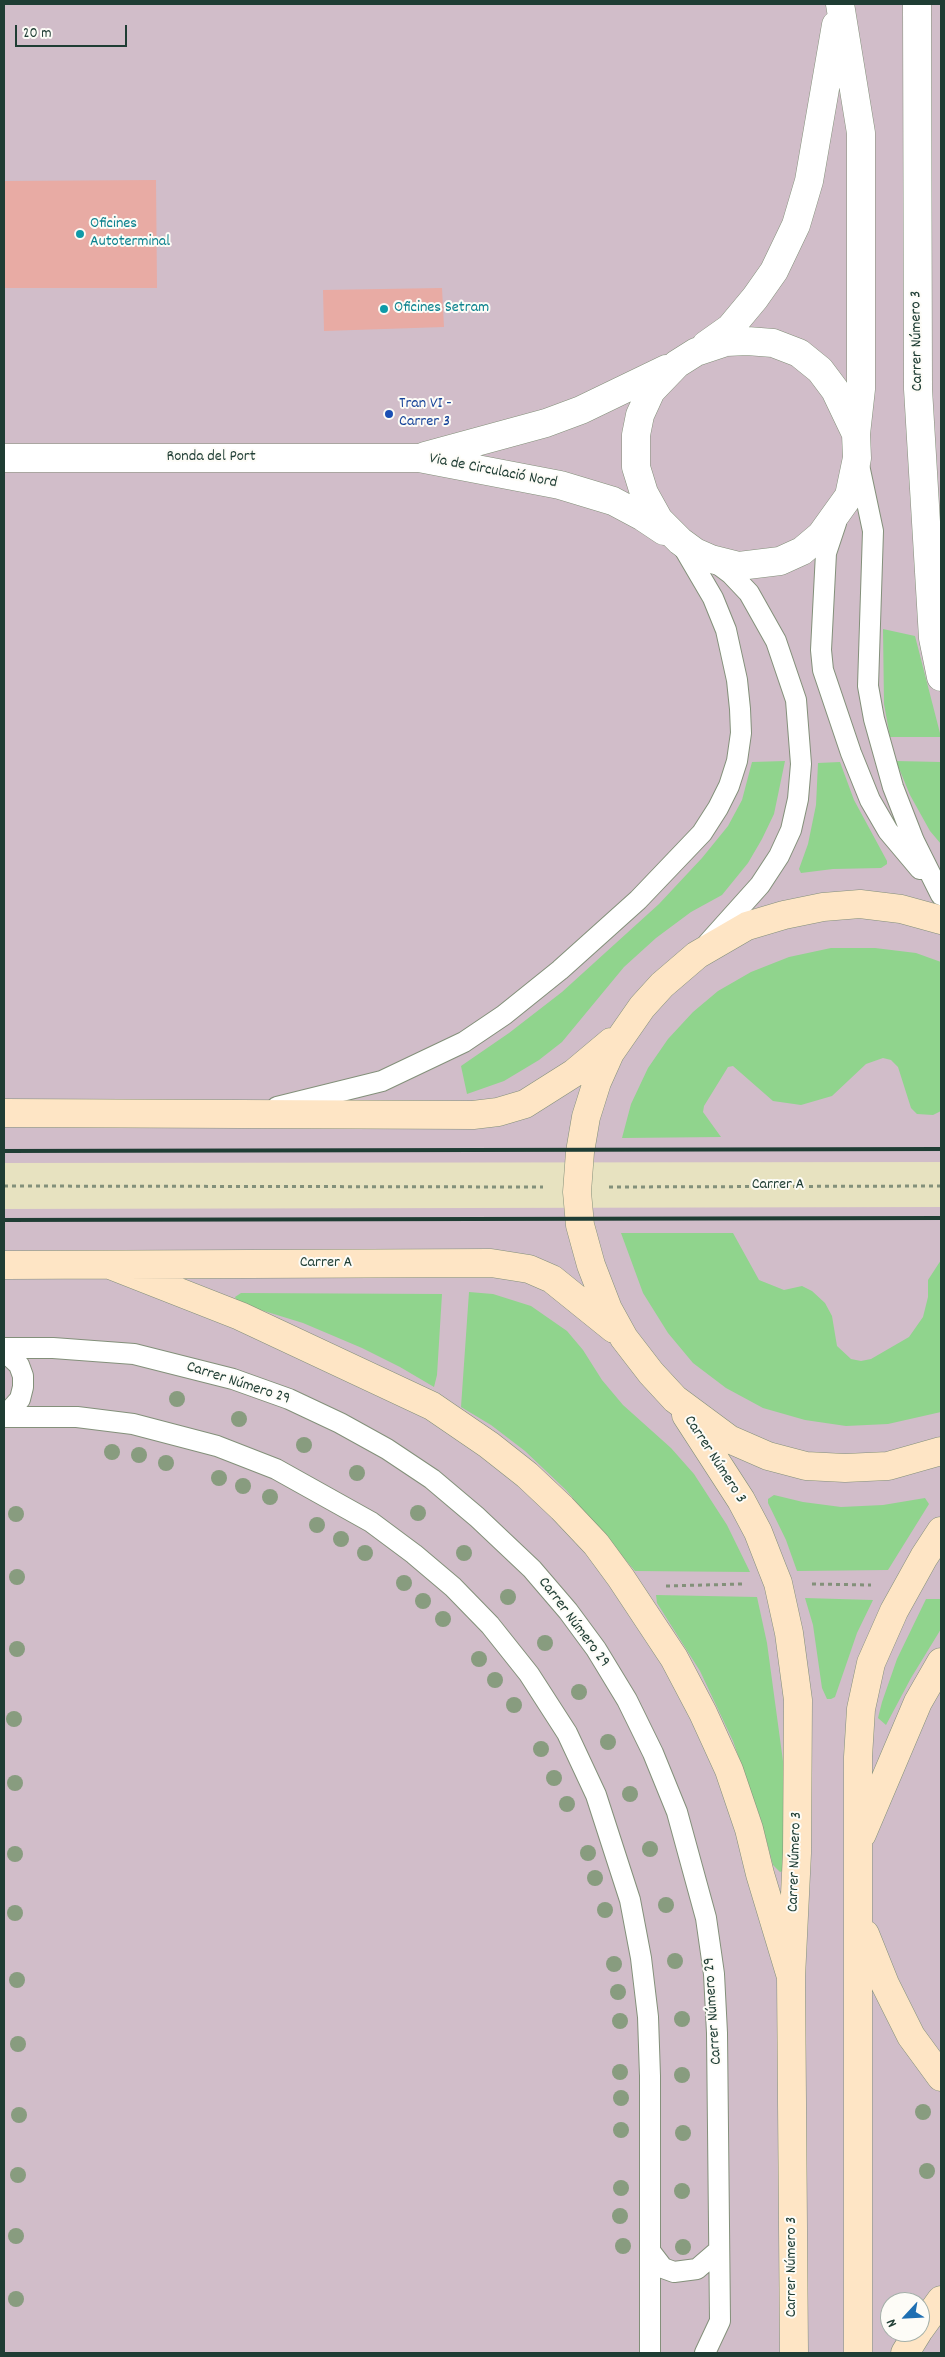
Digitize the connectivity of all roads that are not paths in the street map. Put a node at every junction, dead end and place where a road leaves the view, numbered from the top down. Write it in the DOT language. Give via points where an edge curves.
graph roads {
  1 [pos="840,4"];
  2 [pos="917,4"];
  3 [pos="687,358"];
  4 [pos="857,446"];
  5 [pos="4,458"];
  6 [pos="419,458"];
  7 [pos="849,496"];
  8 [pos="680,541"];
  9 [pos="711,559"];
  10 [pos="941,677"];
  11 [pos="940,894"];
  12 [pos="941,920"];
  13 [pos="697,955"];
  14 [pos="622,1033"];
  15 [pos="252,1113"];
  16 [pos="4,1114"];
  17 [pos="4,1265"];
  18 [pos="110,1265"];
  19 [pos="624,1338"];
  20 [pos="4,1349"];
  21 [pos="675,1399"];
  22 [pos="4,1415"];
  23 [pos="941,1451"];
  24 [pos="941,1531"];
  25 [pos="941,1662"];
  26 [pos="858,1844"];
  27 [pos="859,1920"];
  28 [pos="792,1977"];
  29 [pos="941,2077"];
  30 [pos="719,2250"];
  31 [pos="650,2251"];
  32 [pos="941,2300"];
  33 [pos="930,2315"];
  34 [pos="912,2342"];
  35 [pos="650,2353"];
  36 [pos="705,2353"];
  37 [pos="794,2353"];
  38 [pos="858,2353"];
  39 [pos="905,2353"];
  1 -- 3 [label="street" via="812,163 796,225 774,271 755,298 730,328"];
  1 -- 4 [label="street" via="861,133 862,389"];
  2 -- 10 [label="street, Carrer Número 3" via="918,388 934,638"];
  3 -- 4 [label="street" via="726,342 747,341 773,343 800,353 820,370 835,390 845,407"];
  3 -- 6 [label="street, Via de Circulació Nord" via="581,410 546,423"];
  3 -- 8 [label="street" via="651,391 640,415 636,435 636,466 644,493 659,520"];
  4 -- 7 [label="street"];
  4 -- 11 [label="lane" via="872,531 868,686 874,719 893,787"];
  5 -- 6 [label="street, Ronda del Port"];
  6 -- 8 [label="street, Via de Circulació Nord" via="560,485 613,501"];
  7 -- 9 [label="street" via="821,535 802,551 780,561 739,566"];
  7 -- 11 [label="lane" via="826,553 822,670 870,800 888,831"];
  8 -- 9 [label="street"];
  8 -- 15 [label="lane" via="713,598 726,630 740,709 741,733 734,769 718,808 702,833 638,900 560,970 464,1042 382,1081"];
  9 -- 13 [label="lane" via="749,593 776,641 796,700 801,764 791,830 779,856 760,884"];
  12 -- 13 [label="main road" via="901,909 860,904 823,907 747,926"];
  13 -- 14 [label="main road" via="662,984"];
  14 -- 15 [label="main road" via="550,1089 525,1104 498,1112 455,1116"];
  14 -- 19 [label="main road" via="597,1082 586,1117 577,1192 580,1225 591,1265 608,1309"];
  15 -- 16 [label="main road"];
  17 -- 18 [label="main road, Carrer A"];
  18 -- 19 [label="main road, Carrer A" via="491,1263 529,1269 552,1279"];
  18 -- 28 [label="main road" via="240,1316 432,1406 489,1445 562,1508 596,1544 621,1578 674,1658 703,1714 729,1770"];
  19 -- 21 [label="main road"];
  20 -- 22 [label="lane" via="19,1365 23,1388 20,1399"];
  20 -- 30 [label="lane, Carrer Número 29" via="53,1348 134,1354 233,1379 289,1399 387,1449 432,1478 532,1569 568,1611 627,1700 653,1753 677,1812 706,1918 714,1974 717,2033"];
  21 -- 23 [label="main road" via="729,1439 768,1456 806,1466 888,1466"];
  21 -- 28 [label="main road, Carrer Número 3" via="741,1500 758,1532 778,1583 789,1633 798,1700"];
  22 -- 31 [label="lane" via="77,1416 133,1424 217,1446 276,1468 371,1522 414,1554 454,1587 529,1674 567,1733 596,1795 630,1900 648,2017"];
  24 -- 26 [label="main road" via="894,1611 871,1663 861,1709"];
  25 -- 26 [label="main road" via="918,1702"];
  26 -- 27 [label="main road"];
  27 -- 29 [label="main road" via="884,1984 911,2036"];
  27 -- 38 [label="main road"];
  28 -- 37 [label="main road, Carrer Número 3"];
  30 -- 31 [label="lane" via="697,2269 674,2272 663,2268"];
  30 -- 36 [label="lane, Carrer Número 29" via="720,2321"];
  31 -- 35 [label="lane"];
  32 -- 33 [label="main road"];
  34 -- 39 [label="main road"];
}
